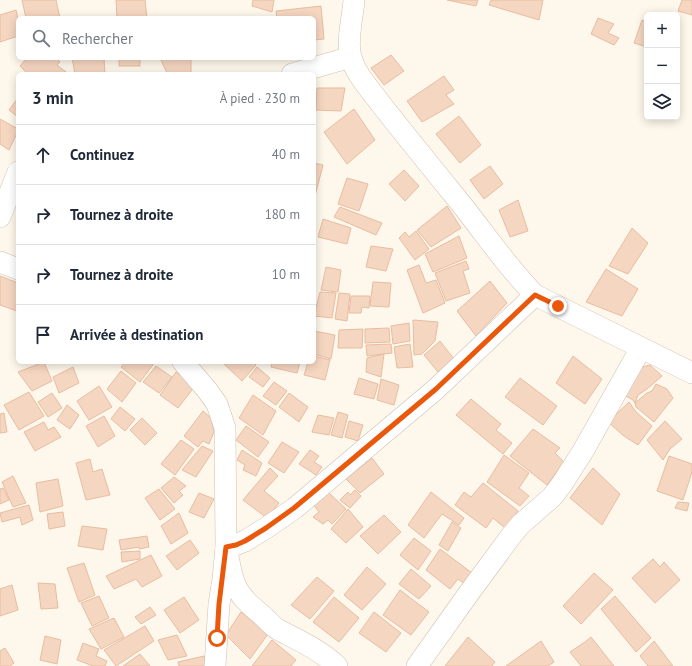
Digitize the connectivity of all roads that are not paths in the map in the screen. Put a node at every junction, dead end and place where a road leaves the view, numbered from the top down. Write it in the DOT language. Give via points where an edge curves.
graph roads {
  1 [pos="354,0"];
  2 [pos="351,57"];
  3 [pos="299,72"];
  4 [pos="16,177"];
  5 [pos="0,217"];
  6 [pos="0,262"];
  7 [pos="16,268"];
  8 [pos="535,295"];
  9 [pos="642,348"];
  10 [pos="185,364"];
  11 [pos="692,373"];
  12 [pos="226,547"];
  13 [pos="215,666"];
  14 [pos="337,666"];
  15 [pos="417,666"];
  1 -- 2 [label="street" via="349,50"];
  2 -- 3 [label="street"];
  2 -- 8 [label="street" via="360,76 391,117"];
  4 -- 5 [label="street"];
  6 -- 7 [label="street"];
  8 -- 9 [label="street"];
  8 -- 12 [label="street" via="436,389 294,508 245,541"];
  9 -- 11 [label="street"];
  9 -- 15 [label="street" via="562,484 511,536"];
  10 -- 12 [label="street" via="217,404 225,428"];
  12 -- 13 [label="street"];
  12 -- 14 [label="street" via="235,585 249,604 277,629 309,645"];
}
